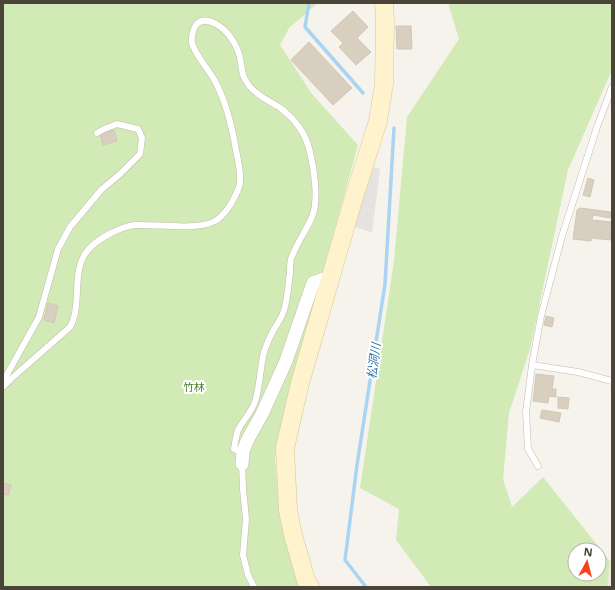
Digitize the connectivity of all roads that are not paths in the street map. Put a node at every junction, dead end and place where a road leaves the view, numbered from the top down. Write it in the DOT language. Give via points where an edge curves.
graph roads {
  1 [pos="384,3"];
  2 [pos="612,87"];
  3 [pos="97,133"];
  4 [pos="330,277"];
  5 [pos="532,365"];
  6 [pos="612,381"];
  7 [pos="3,387"];
  8 [pos="243,458"];
  9 [pos="538,466"];
  10 [pos="254,587"];
  11 [pos="310,587"];
  1 -- 4 [label="street" via="384,84 378,121"];
  2 -- 5 [label="lane" via="562,236 541,316"];
  3 -- 7 [label="lane" via="117,124 138,129 142,138 140,154 101,190 70,227 58,249 38,317 5,378"];
  4 -- 8 [label="street" via="313,283 286,361 248,439"];
  4 -- 11 [label="street" via="300,383 285,448 288,510 295,543"];
  5 -- 6 [label="lane" via="578,372"];
  5 -- 9 [label="lane" via="526,412 528,449"];
  7 -- 8 [label="lane" via="73,322 81,260 95,242 115,231 134,225 207,224 215,221 230,206 240,182 229,116 216,82 191,41 197,25 209,21 232,38 240,55 243,77 250,88 284,111 302,131 310,151 315,180 315,206 312,218 291,260 284,312 265,350 254,405 237,432 234,448"];
  8 -- 10 [label="lane" via="246,519 243,555"];
}
